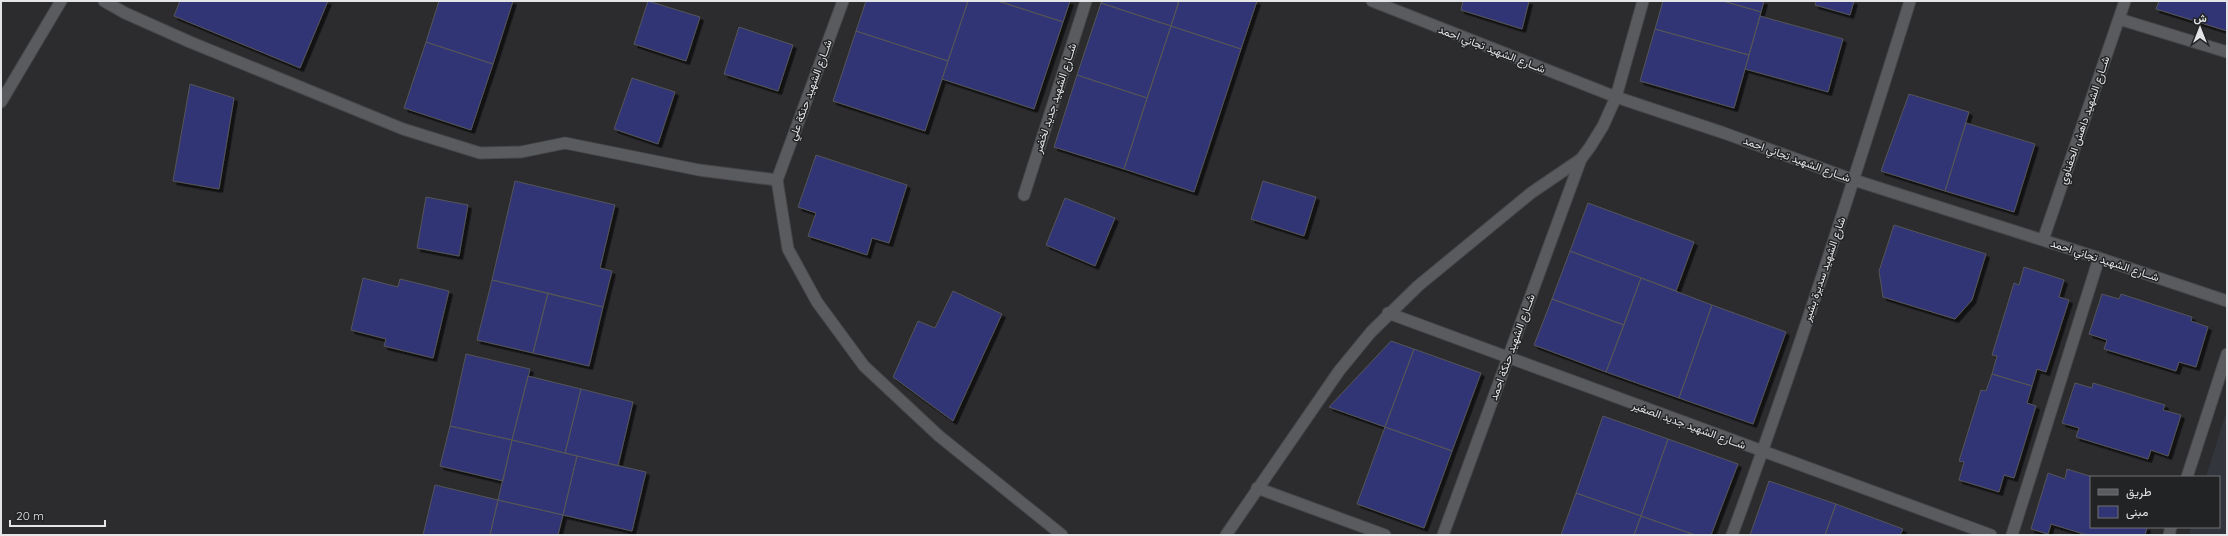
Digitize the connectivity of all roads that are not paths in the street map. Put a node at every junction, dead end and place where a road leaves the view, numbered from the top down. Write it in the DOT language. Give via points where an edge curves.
graph roads {
  1 [pos="61,1"];
  2 [pos="104,1"];
  3 [pos="843,1"];
  4 [pos="1086,1"];
  5 [pos="1372,1"];
  6 [pos="1643,1"];
  7 [pos="1910,1"];
  8 [pos="2125,1"];
  9 [pos="2119,20"];
  10 [pos="2227,52"];
  11 [pos="1616,97"];
  12 [pos="1,102"];
  13 [pos="1580,159"];
  14 [pos="777,180"];
  15 [pos="1854,180"];
  16 [pos="1024,195"];
  17 [pos="2043,240"];
  18 [pos="2099,258"];
  19 [pos="2227,302"];
  20 [pos="1388,313"];
  21 [pos="2227,354"];
  22 [pos="1508,358"];
  23 [pos="1763,452"];
  24 [pos="2188,476"];
  25 [pos="1257,488"];
  26 [pos="1061,534"];
  27 [pos="1226,535"];
  28 [pos="1385,535"];
  29 [pos="1443,535"];
  30 [pos="1732,535"];
  31 [pos="1991,535"];
  32 [pos="2012,535"];
  1 -- 12 [label="street"];
  2 -- 14 [label="street" via="190,42 403,129 480,153 521,152 565,143 706,171"];
  3 -- 14 [label="street, شــارع الشهيد حنكة علي"];
  4 -- 16 [label="street, شــارع الشهيد جديد لخضر"];
  5 -- 11 [label="street, شــارع الشهيد تجاني احمد"];
  6 -- 11 [label="street"];
  7 -- 15 [label="street, شارع الشهيد سديرة بشير"];
  8 -- 9 [label="street, شــارع الشهيد داهش الحفناوي"];
  9 -- 10 [label="street"];
  9 -- 17 [label="street, شــارع الشهيد داهش الحفناوي"];
  11 -- 13 [label="street" via="1597,136"];
  11 -- 15 [label="street, شــارع الشهيد تجاني احمد"];
  13 -- 20 [label="street" via="1501,217"];
  13 -- 22 [label="street, شــارع الشهيد حنكة احمد"];
  14 -- 26 [label="street" via="788,249 817,302 864,366 939,436"];
  15 -- 17 [label="street, شــارع الشهيد تجاني احمد"];
  15 -- 23 [label="street, شارع الشهيد سديرة بشير"];
  17 -- 18 [label="street, شــارع الشهيد تجاني احمد"];
  18 -- 19 [label="street, شــارع الشهيد تجاني احمد"];
  18 -- 32 [label="street"];
  20 -- 22 [label="street, شــارع الشهيد جديد الصغير"];
  20 -- 25 [label="street" via="1339,371"];
  21 -- 24 [label="street"];
  22 -- 23 [label="street, شــارع الشهيد جديد الصغير"];
  22 -- 29 [label="street, شــارع الشهيد حنكة احمد"];
  23 -- 30 [label="street, شارع الشهيد سديرة بشير"];
  23 -- 31 [label="street, شــارع الشهيد جديد الصغير"];
  25 -- 27 [label="street"];
  25 -- 28 [label="street"];
}
